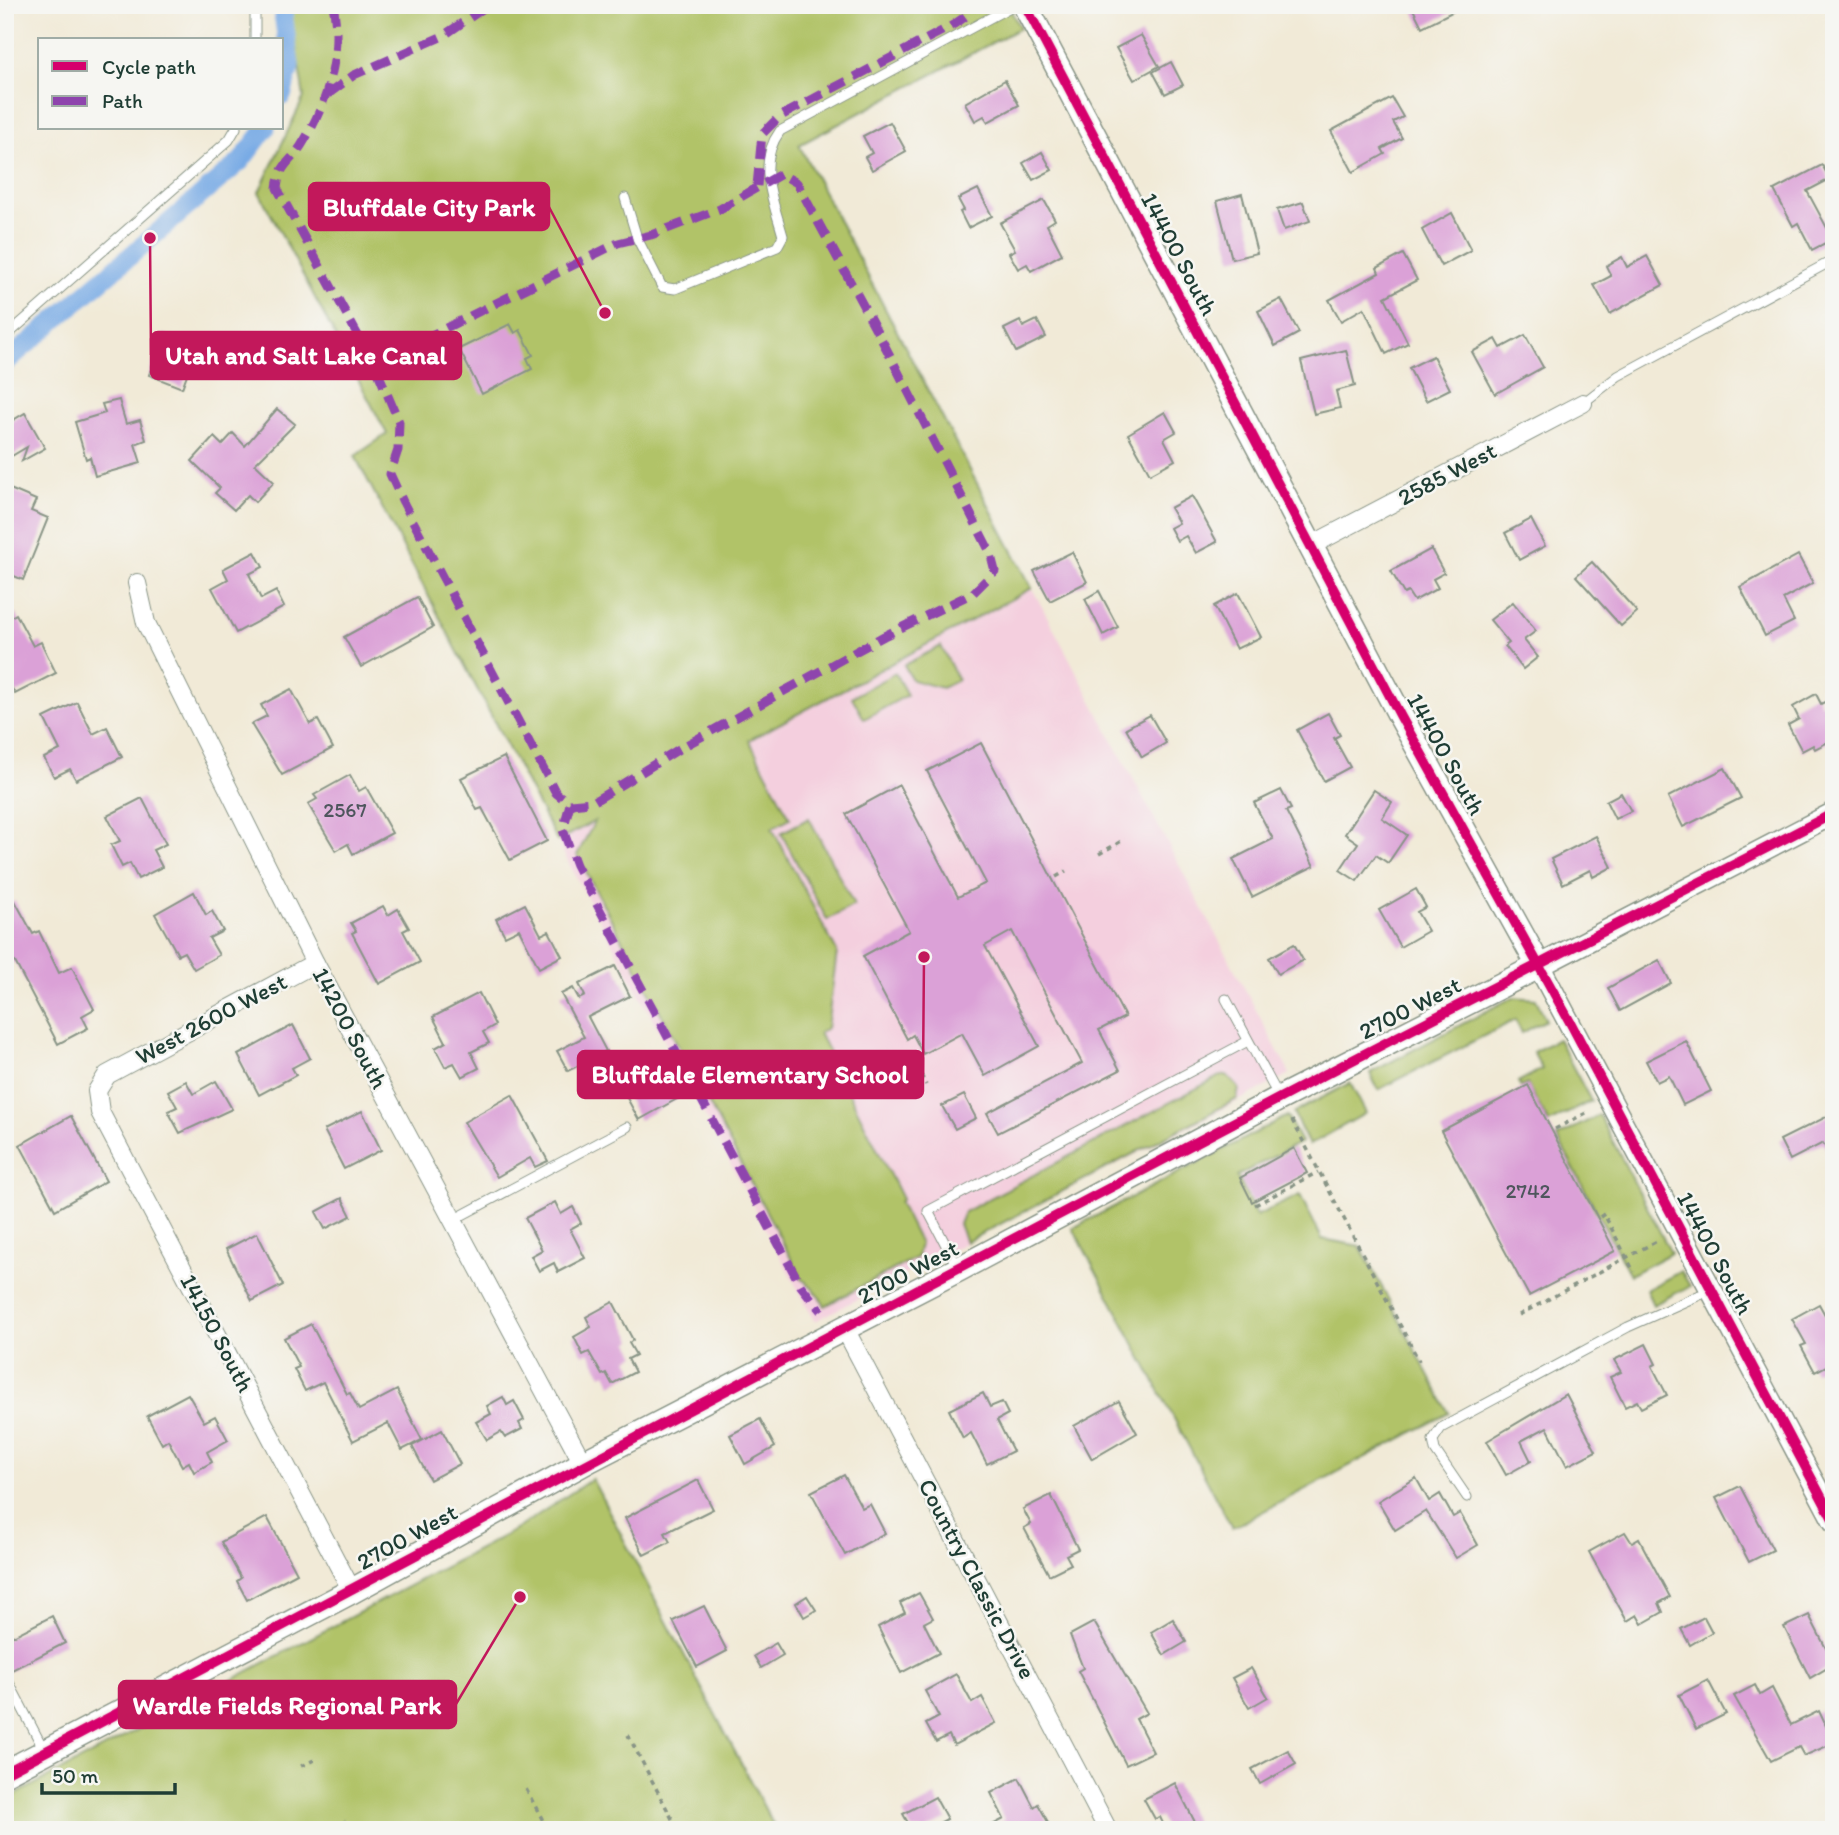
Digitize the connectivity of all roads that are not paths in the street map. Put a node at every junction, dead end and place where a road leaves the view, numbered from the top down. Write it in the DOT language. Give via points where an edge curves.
graph roads {
  1 [pos="255,5"];
  2 [pos="1014,5"];
  3 [pos="1026,5"];
  4 [pos="255,38"];
  5 [pos="235,130"];
  6 [pos="625,198"];
  7 [pos="1826,264"];
  8 [pos="5,337"];
  9 [pos="1583,403"];
  10 [pos="1310,546"];
  11 [pos="137,583"];
  12 [pos="1834,813"];
  13 [pos="315,963"];
  14 [pos="1539,966"];
  15 [pos="1226,999"];
  16 [pos="1248,1041"];
  17 [pos="107,1074"];
  18 [pos="1280,1098"];
  19 [pos="627,1127"];
  20 [pos="453,1220"];
  21 [pos="959,1269"];
  22 [pos="1711,1290"];
  23 [pos="845,1329"];
  24 [pos="583,1464"];
  25 [pos="1468,1497"];
  26 [pos="1834,1521"];
  27 [pos="352,1591"];
  28 [pos="5,1675"];
  29 [pos="45,1752"];
  30 [pos="5,1773"];
  31 [pos="1108,1830"];
  1 -- 4 [label="lane"];
  2 -- 6 [label="lane" via="780,131 770,144 765,170 783,236 777,247 675,289 663,287 636,239"];
  3 -- 10 [label="main road, 14400 South"];
  5 -- 8 [label="lane" via="229,140"];
  7 -- 9 [label="lane" via="1618,376"];
  9 -- 10 [label="street, 2585 West"];
  10 -- 14 [label="main road, 14400 South"];
  11 -- 13 [label="street, 14200 South" via="145,623"];
  12 -- 14 [label="street, 2700 West"];
  13 -- 17 [label="street, West 2600 West"];
  13 -- 20 [label="street, 14200 South"];
  14 -- 18 [label="main road, 2700 West"];
  14 -- 22 [label="street, 14400 South"];
  15 -- 16 [label="lane"];
  16 -- 18 [label="lane"];
  16 -- 21 [label="lane" via="928,1211"];
  17 -- 27 [label="street, 14150 South" via="97,1091 100,1111"];
  18 -- 21 [label="main road, 2700 West"];
  19 -- 20 [label="lane"];
  20 -- 24 [label="street, 14200 South"];
  21 -- 23 [label="main road, 2700 West"];
  22 -- 25 [label="lane" via="1628,1327 1449,1422 1433,1440 1435,1450"];
  22 -- 26 [label="street, 14400 South"];
  23 -- 24 [label="main road, 2700 West"];
  23 -- 31 [label="street, Country Classic Drive"];
  24 -- 27 [label="main road, 2700 West"];
  27 -- 29 [label="main road, 2700 West"];
  28 -- 29 [label="lane"];
  29 -- 30 [label="main road, 2700 West"];
}
